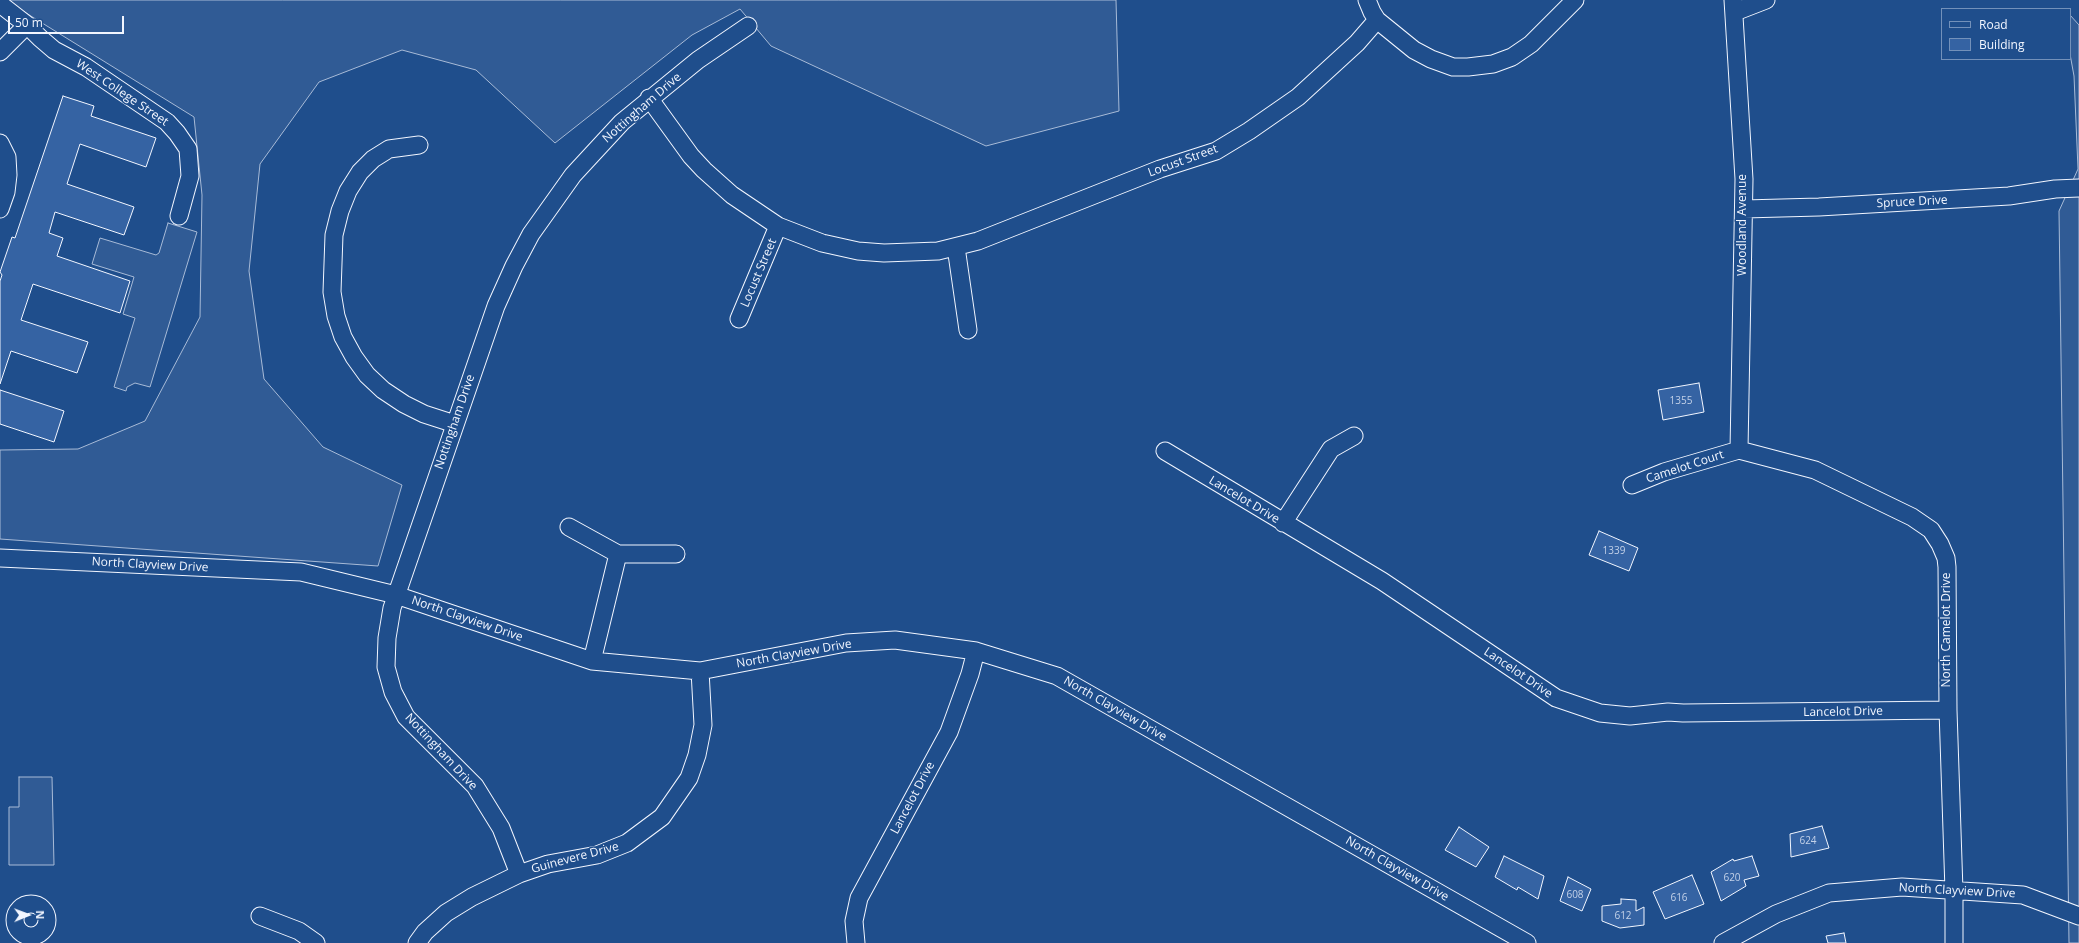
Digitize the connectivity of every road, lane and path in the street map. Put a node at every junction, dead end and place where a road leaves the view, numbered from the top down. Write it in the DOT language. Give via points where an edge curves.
graph roads {
  1 [pos="1367,0"];
  2 [pos="1575,0"];
  3 [pos="1766,0"];
  4 [pos="0,4"];
  5 [pos="1734,6"];
  6 [pos="1377,20"];
  7 [pos="27,25"];
  8 [pos="748,26"];
  9 [pos="0,52"];
  10 [pos="649,98"];
  11 [pos="0,143"];
  12 [pos="419,145"];
  13 [pos="2079,188"];
  14 [pos="0,209"];
  15 [pos="1744,209"];
  16 [pos="179,216"];
  17 [pos="778,226"];
  18 [pos="956,247"];
  19 [pos="739,319"];
  20 [pos="968,330"];
  21 [pos="455,424"];
  22 [pos="1354,436"];
  23 [pos="1739,450"];
  24 [pos="1165,451"];
  25 [pos="1632,485"];
  26 [pos="1283,523"];
  27 [pos="569,527"];
  28 [pos="618,554"];
  29 [pos="676,554"];
  30 [pos="0,558"];
  31 [pos="396,595"];
  32 [pos="976,651"];
  33 [pos="592,661"];
  34 [pos="700,671"];
  35 [pos="1948,710"];
  36 [pos="519,874"];
  37 [pos="1954,890"];
  38 [pos="260,916"];
  39 [pos="2079,916"];
  40 [pos="316,943"];
  41 [pos="417,943"];
  42 [pos="856,943"];
  43 [pos="1527,943"];
  44 [pos="1723,943"];
  45 [pos="1954,943"];
  1 -- 6 [label="street"];
  2 -- 6 [label="street" via="1530,44 1512,57 1493,64 1468,67 1452,67 1431,59 1414,50"];
  3 -- 5 [label="street"];
  4 -- 7 [label="street, West College Street"];
  5 -- 15 [label="street, Woodland Avenue"];
  6 -- 18 [label="street, Locust Street" via="1357,43 1298,97 1216,151 1160,169 978,241"];
  7 -- 9 [label="street"];
  7 -- 16 [label="street, West College Street" via="54,50 86,67 167,122 178,133 188,149 190,176"];
  8 -- 10 [label="street, Nottingham Drive"];
  10 -- 17 [label="street, Locust Street" via="704,170 732,195"];
  10 -- 21 [label="street, Nottingham Drive" via="573,175 531,234 496,306"];
  11 -- 14 [label="street" via="7,157 8,175"];
  12 -- 21 [label="street" via="389,149 373,159 364,167 348,191 334,235 332,292 336,316 344,338 367,375 404,404 424,414"];
  13 -- 15 [label="street, Spruce Drive" via="2009,196"];
  15 -- 23 [label="street, Woodland Avenue"];
  17 -- 18 [label="street, Locust Street" via="822,243 858,251 938,251"];
  17 -- 19 [label="street, Locust Street"];
  18 -- 20 [label="street"];
  21 -- 31 [label="street, Nottingham Drive"];
  22 -- 26 [label="street" via="1331,449"];
  23 -- 25 [label="street, Camelot Court" via="1664,472"];
  23 -- 35 [label="street, North Camelot Drive" via="1815,470 1912,517 1931,530 1947,563"];
  24 -- 26 [label="street, Lancelot Drive"];
  26 -- 35 [label="street, Lancelot Drive" via="1382,581 1556,698 1600,712 1630,716 1668,712 1683,714"];
  27 -- 28 [label="street"];
  28 -- 29 [label="street"];
  28 -- 33 [label="street"];
  30 -- 31 [label="street, North Clayview Drive" via="300,572"];
  31 -- 33 [label="street, North Clayview Drive"];
  31 -- 36 [label="street, Nottingham Drive" via="392,608 386,667 393,692 406,717 475,786 501,828"];
  32 -- 34 [label="street, North Clayview Drive" via="895,640 846,643"];
  32 -- 42 [label="street, Lancelot Drive" via="949,732 859,898 854,921"];
  32 -- 43 [label="street, North Clayview Drive" via="1057,676"];
  33 -- 34 [label="street, North Clayview Drive"];
  34 -- 36 [label="street, Guinevere Drive" via="703,725 697,755 689,778 662,817 627,843 597,854 548,864"];
  35 -- 37 [label="street, North Camelot Drive"];
  36 -- 41 [label="street, Guinevere Drive" via="446,913"];
  37 -- 39 [label="street, North Clayview Drive" via="2023,895"];
  37 -- 44 [label="street, North Clayview Drive" via="1902,887 1829,893 1776,914"];
  37 -- 45 [label="street, North Camelot Drive"];
  38 -- 40 [label="street" via="298,931"];
}
